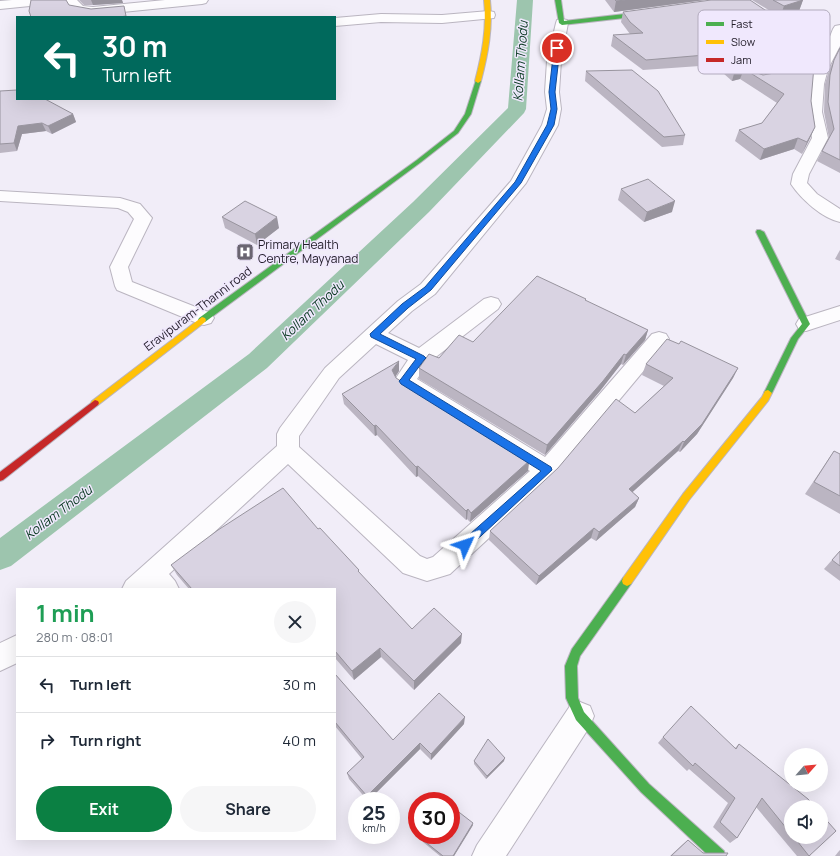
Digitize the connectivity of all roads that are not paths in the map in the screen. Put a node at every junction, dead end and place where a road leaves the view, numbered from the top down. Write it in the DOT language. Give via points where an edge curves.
graph roads {
  1 [pos="50,0"];
  2 [pos="194,0"];
  3 [pos="486,0"];
  4 [pos="558,0"];
  5 [pos="0,6"];
  6 [pos="76,9"];
  7 [pos="662,11"];
  8 [pos="489,15"];
  9 [pos="336,22"];
  10 [pos="562,23"];
  11 [pos="840,29"];
  12 [pos="830,53"];
  13 [pos="819,74"];
  14 [pos="0,196"];
  15 [pos="840,217"];
  16 [pos="760,232"];
  17 [pos="491,304"];
  18 [pos="840,313"];
  19 [pos="204,318"];
  20 [pos="806,324"];
  21 [pos="374,334"];
  22 [pos="659,339"];
  23 [pos="421,358"];
  24 [pos="288,450"];
  25 [pos="548,470"];
  26 [pos="0,477"];
  27 [pos="151,584"];
  28 [pos="16,649"];
  29 [pos="0,658"];
  30 [pos="580,716"];
  31 [pos="488,856"];
  32 [pos="719,856"];
  1 -- 5 [label="street"];
  2 -- 6 [label="street" via="92,11"];
  3 -- 8 [label="main road, Eravipuram-Thanni road"];
  4 -- 10 [label="main road"];
  7 -- 10 [label="main road"];
  8 -- 9 [label="street"];
  8 -- 19 [label="main road, Eravipuram-Thanni road" via="483,63 468,114 456,132"];
  10 -- 21 [label="street" via="554,61 554,109 550,125 518,183 428,288"];
  11 -- 12 [label="street"];
  13 -- 15 [label="street" via="816,84 815,112 820,138 799,184 812,198"];
  14 -- 19 [label="street" via="120,203 134,208 143,218 119,267 124,286"];
  16 -- 20 [label="main road"];
  17 -- 23 [label="street"];
  18 -- 20 [label="street"];
  19 -- 26 [label="main road, Eravipuram-Thanni road"];
  20 -- 30 [label="main road" via="795,338 764,399 686,497 576,653 571,666 572,698"];
  21 -- 23 [label="street"];
  21 -- 24 [label="street" via="332,373 288,434"];
  22 -- 25 [label="street"];
  23 -- 25 [label="street" via="404,381"];
  24 -- 25 [label="street" via="412,565 427,570 441,566"];
  24 -- 27 [label="street"];
  28 -- 29 [label="street"];
  30 -- 31 [label="street"];
  30 -- 32 [label="main road" via="645,788"];
}
